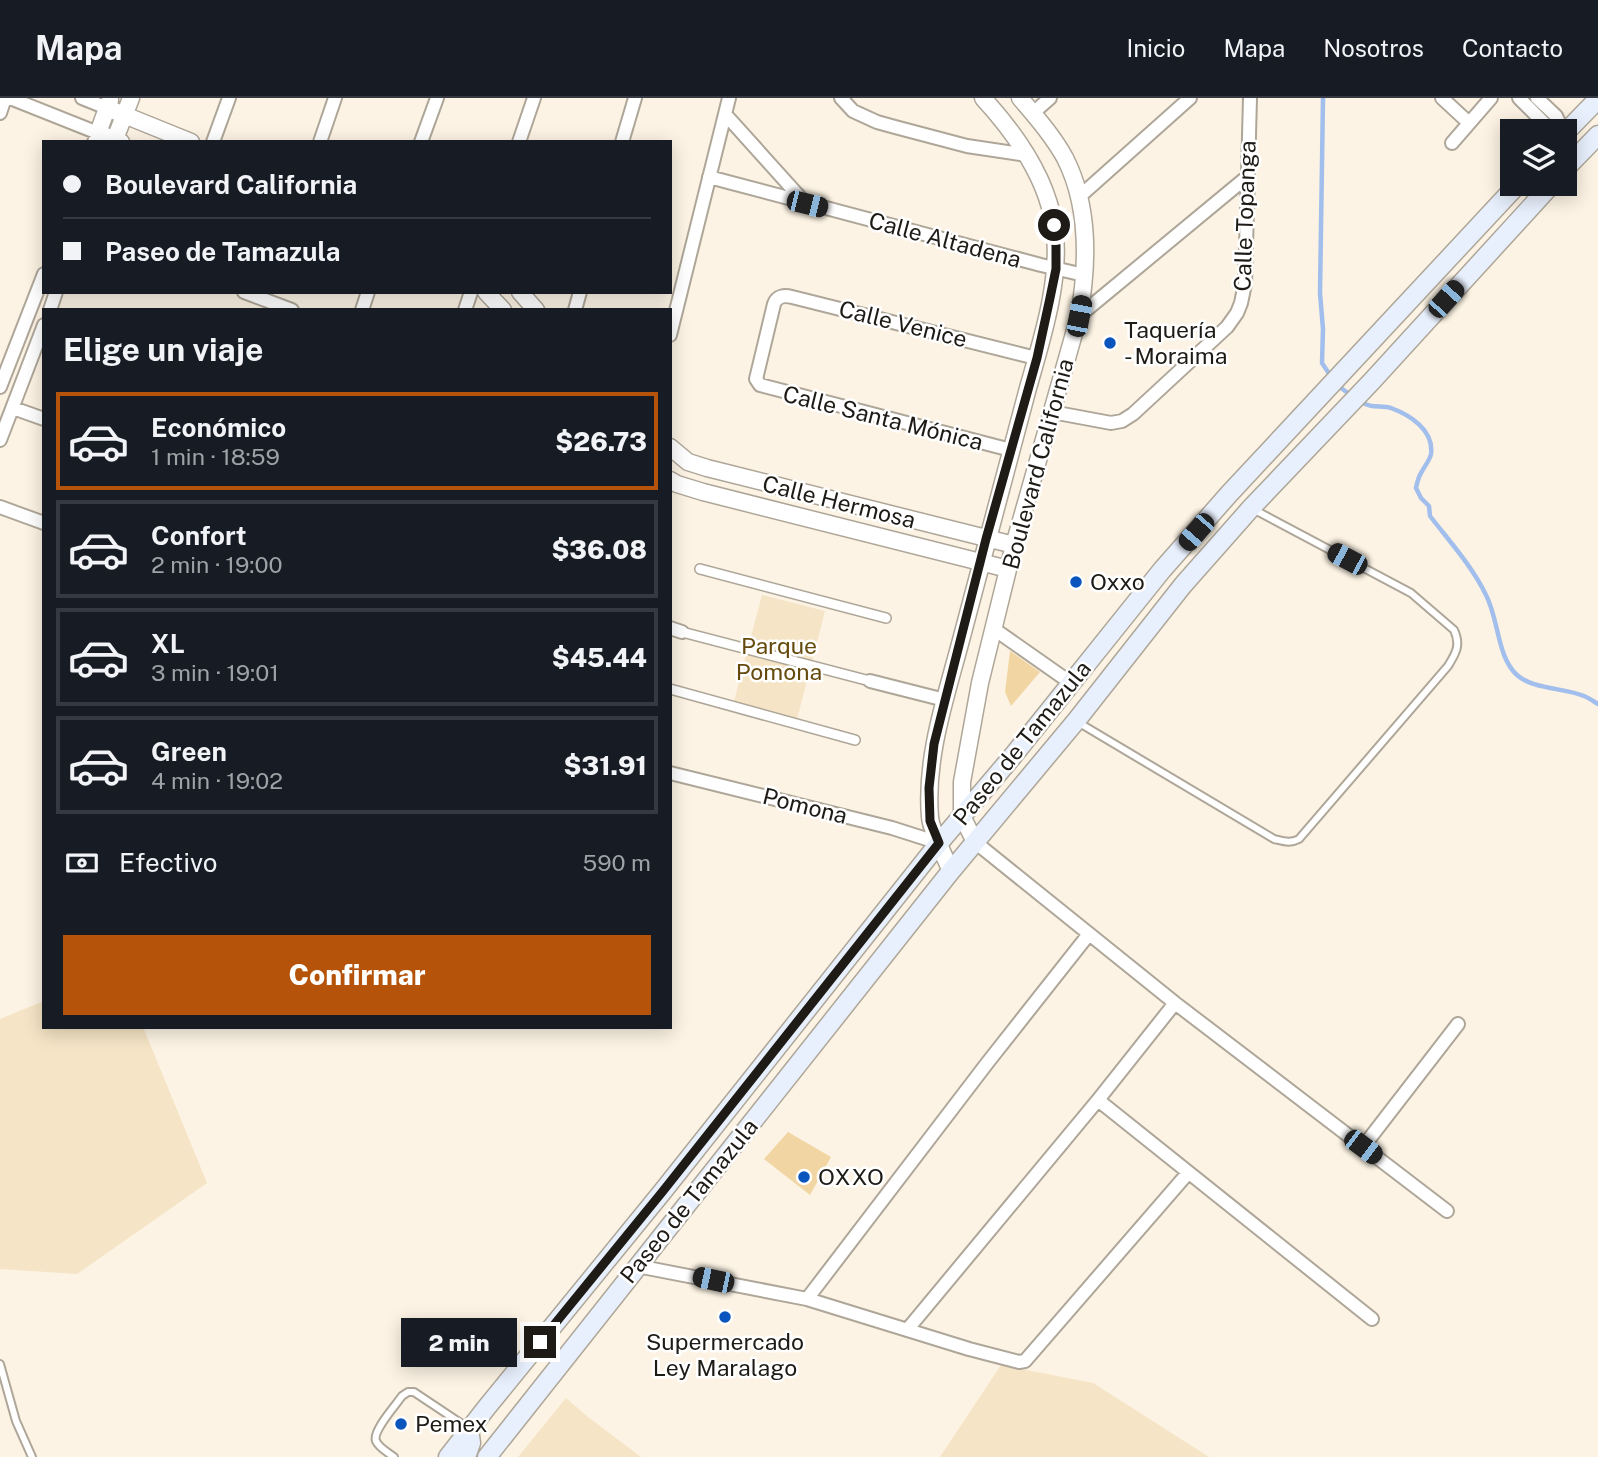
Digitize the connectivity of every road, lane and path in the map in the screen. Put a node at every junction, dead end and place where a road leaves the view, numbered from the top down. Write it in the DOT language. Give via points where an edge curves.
graph roads {
  1 [pos="8,98"];
  2 [pos="82,98"];
  3 [pos="131,98"];
  4 [pos="229,98"];
  5 [pos="335,98"];
  6 [pos="437,98"];
  7 [pos="534,98"];
  8 [pos="635,98"];
  9 [pos="729,98"];
  10 [pos="841,98"];
  11 [pos="983,98"];
  12 [pos="1020,98"];
  13 [pos="1050,98"];
  14 [pos="1190,98"];
  15 [pos="1250,98"];
  16 [pos="1442,98"];
  17 [pos="1491,98"];
  18 [pos="1519,98"];
  19 [pos="1537,98"];
  20 [pos="1598,99"];
  21 [pos="109,103"];
  22 [pos="0,113"];
  23 [pos="1033,113"];
  24 [pos="725,114"];
  25 [pos="125,115"];
  26 [pos="1540,119"];
  27 [pos="1557,119"];
  28 [pos="1576,119"];
  29 [pos="1469,122"];
  30 [pos="1598,135"];
  31 [pos="96,137"];
  32 [pos="117,140"];
  33 [pos="186,140"];
  34 [pos="214,140"];
  35 [pos="321,140"];
  36 [pos="422,140"];
  37 [pos="520,140"];
  38 [pos="623,140"];
  39 [pos="1451,143"];
  40 [pos="1577,146"];
  41 [pos="1582,151"];
  42 [pos="1027,155"];
  43 [pos="1577,156"];
  44 [pos="709,177"];
  45 [pos="1247,177"];
  46 [pos="1507,196"];
  47 [pos="1541,196"];
  48 [pos="1079,197"];
  49 [pos="807,204"];
  50 [pos="1056,269"];
  51 [pos="1084,275"];
  52 [pos="42,279"];
  53 [pos="249,294"];
  54 [pos="488,294"];
  55 [pos="522,294"];
  56 [pos="287,308"];
  57 [pos="501,308"];
  58 [pos="534,308"];
  59 [pos="1079,316"];
  60 [pos="672,327"];
  61 [pos="42,330"];
  62 [pos="0,347"];
  63 [pos="14,353"];
  64 [pos="1037,358"];
  65 [pos="31,359"];
  66 [pos="758,382"];
  67 [pos="0,387"];
  68 [pos="13,408"];
  69 [pos="1052,412"];
  70 [pos="42,418"];
  71 [pos="0,440"];
  72 [pos="672,449"];
  73 [pos="1011,450"];
  74 [pos="672,481"];
  75 [pos="0,507"];
  76 [pos="1251,508"];
  77 [pos="42,522"];
  78 [pos="986,539"];
  79 [pos="1014,545"];
  80 [pos="981,564"];
  81 [pos="700,569"];
  82 [pos="1008,569"];
  83 [pos="886,618"];
  84 [pos="994,629"];
  85 [pos="676,630"];
  86 [pos="870,681"];
  87 [pos="1071,683"];
  88 [pos="672,690"];
  89 [pos="945,701"];
  90 [pos="1076,721"];
  91 [pos="855,740"];
  92 [pos="672,773"];
  93 [pos="962,816"];
  94 [pos="975,842"];
  95 [pos="939,843"];
  96 [pos="951,871"];
  97 [pos="1089,934"];
  98 [pos="1175,1003"];
  99 [pos="1458,1024"];
  100 [pos="1098,1100"];
  101 [pos="1363,1147"];
  102 [pos="1188,1173"];
  103 [pos="663,1191"];
  104 [pos="684,1207"];
  105 [pos="1447,1211"];
  106 [pos="637,1266"];
  107 [pos="807,1299"];
  108 [pos="1372,1319"];
  109 [pos="907,1330"];
  110 [pos="0,1365"];
  111 [pos="469,1429"];
  112 [pos="32,1457"];
  113 [pos="394,1457"];
  114 [pos="448,1457"];
  115 [pos="467,1457"];
  116 [pos="487,1457"];
  1 -- 22 [label="street"];
  1 -- 31 [label="street"];
  2 -- 21 [label="street"];
  3 -- 25 [label="street"];
  4 -- 34 [label="street"];
  5 -- 35 [label="street"];
  6 -- 36 [label="street"];
  7 -- 37 [label="street"];
  8 -- 38 [label="street"];
  9 -- 24 [label="street"];
  10 -- 42 [label="street" via="853,111 877,122 967,146"];
  11 -- 42 [label="street, Boulevard California"];
  12 -- 23 [label="street, Boulevard California"];
  13 -- 23 [label="street"];
  14 -- 48 [label="street"];
  15 -- 45 [label="street, Calle Topanga"];
  16 -- 29 [label="street"];
  17 -- 29 [label="street"];
  18 -- 26 [label="street"];
  19 -- 27 [label="street"];
  20 -- 28 [label="main road"];
  21 -- 25 [label="street"];
  21 -- 31 [label="street"];
  23 -- 48 [label="street, Boulevard California" via="1066,160"];
  24 -- 44 [label="street"];
  24 -- 49 [label="street"];
  25 -- 32 [label="street"];
  25 -- 33 [label="street"];
  29 -- 39 [label="street"];
  30 -- 41 [label="main road"];
  40 -- 41 [label="street"];
  41 -- 43 [label="main road"];
  42 -- 50 [label="street, Boulevard California" via="1049,202"];
  44 -- 49 [label="street, Calle Altadena"];
  44 -- 60 [label="street"];
  45 -- 59 [label="street"];
  45 -- 69 [label="street, Calle Topanga" via="1245,284 1237,313 1227,327 1122,421"];
  46 -- 87 [label="main road, Paseo de Tamazula" via="1229,494"];
  47 -- 76 [label="main road, Paseo de Tamazula"];
  48 -- 51 [label="street, Boulevard California" via="1086,249"];
  49 -- 50 [label="street, Calle Altadena"];
  50 -- 51 [label="street, Calle Altadena"];
  50 -- 64 [label="street, Boulevard California"];
  51 -- 59 [label="street, Boulevard California"];
  52 -- 63 [label="street"];
  53 -- 56 [label="street"];
  54 -- 57 [label="street"];
  55 -- 58 [label="street"];
  59 -- 69 [label="street, Boulevard California"];
  61 -- 65 [label="street"];
  62 -- 63 [label="street"];
  63 -- 65 [label="street"];
  63 -- 67 [label="street"];
  64 -- 66 [label="street, Calle Venice" via="780,297 774,304"];
  64 -- 73 [label="street, Boulevard California"];
  65 -- 68 [label="street"];
  66 -- 73 [label="street, Calle Santa Mónica"];
  68 -- 70 [label="street"];
  68 -- 71 [label="street"];
  69 -- 79 [label="street, Boulevard California"];
  72 -- 78 [label="street, Calle Hermosa" via="707,468"];
  73 -- 78 [label="street, Boulevard California"];
  74 -- 80 [label="street, Calle Hermosa"];
  75 -- 77 [label="street"];
  76 -- 90 [label="main road, Paseo de Tamazula" via="1183,585"];
  76 -- 90 [label="lane" via="1411,593 1454,630 1457,652 1448,666 1293,842 1274,839"];
  78 -- 79 [label="street, Calle Hermosa"];
  78 -- 80 [label="street, Boulevard California"];
  79 -- 82 [label="street, Boulevard California"];
  80 -- 82 [label="street, Calle Hermosa"];
  80 -- 89 [label="street, Boulevard California"];
  81 -- 83 [label="street"];
  82 -- 84 [label="street, Boulevard California"];
  84 -- 87 [label="street"];
  84 -- 93 [label="street, Boulevard California" via="962,782"];
  85 -- 86 [label="street"];
  86 -- 89 [label="street"];
  87 -- 93 [label="main road, Paseo de Tamazula"];
  88 -- 91 [label="street"];
  89 -- 95 [label="street, Boulevard California" via="929,788 930,821"];
  90 -- 94 [label="main road, Paseo de Tamazula"];
  92 -- 95 [label="street, Pomona"];
  93 -- 94 [label="street, Boulevard California"];
  93 -- 95 [label="main road, Paseo de Tamazula"];
  94 -- 96 [label="main road, Paseo de Tamazula"];
  94 -- 97 [label="street"];
  95 -- 96 [label="street, Boulevard California"];
  95 -- 103 [label="main road, Paseo de Tamazula"];
  96 -- 104 [label="main road, Paseo de Tamazula"];
  97 -- 98 [label="street"];
  97 -- 107 [label="street"];
  98 -- 100 [label="street"];
  98 -- 101 [label="street"];
  99 -- 101 [label="street"];
  100 -- 102 [label="street"];
  100 -- 109 [label="street"];
  101 -- 105 [label="street"];
  102 -- 108 [label="street"];
  102 -- 109 [label="street" via="1025,1361"];
  103 -- 104 [label="main road"];
  103 -- 111 [label="main road, Paseo de Tamazula"];
  104 -- 106 [label="main road, Paseo de Tamazula"];
  106 -- 107 [label="street"];
  106 -- 116 [label="main road, Paseo de Tamazula"];
  107 -- 109 [label="street"];
  110 -- 112 [label="lane"];
  111 -- 113 [label="lane" via="408,1392 376,1433 380,1447"];
  111 -- 114 [label="main road, Paseo de Tamazula"];
  111 -- 115 [label="main road"];
}
